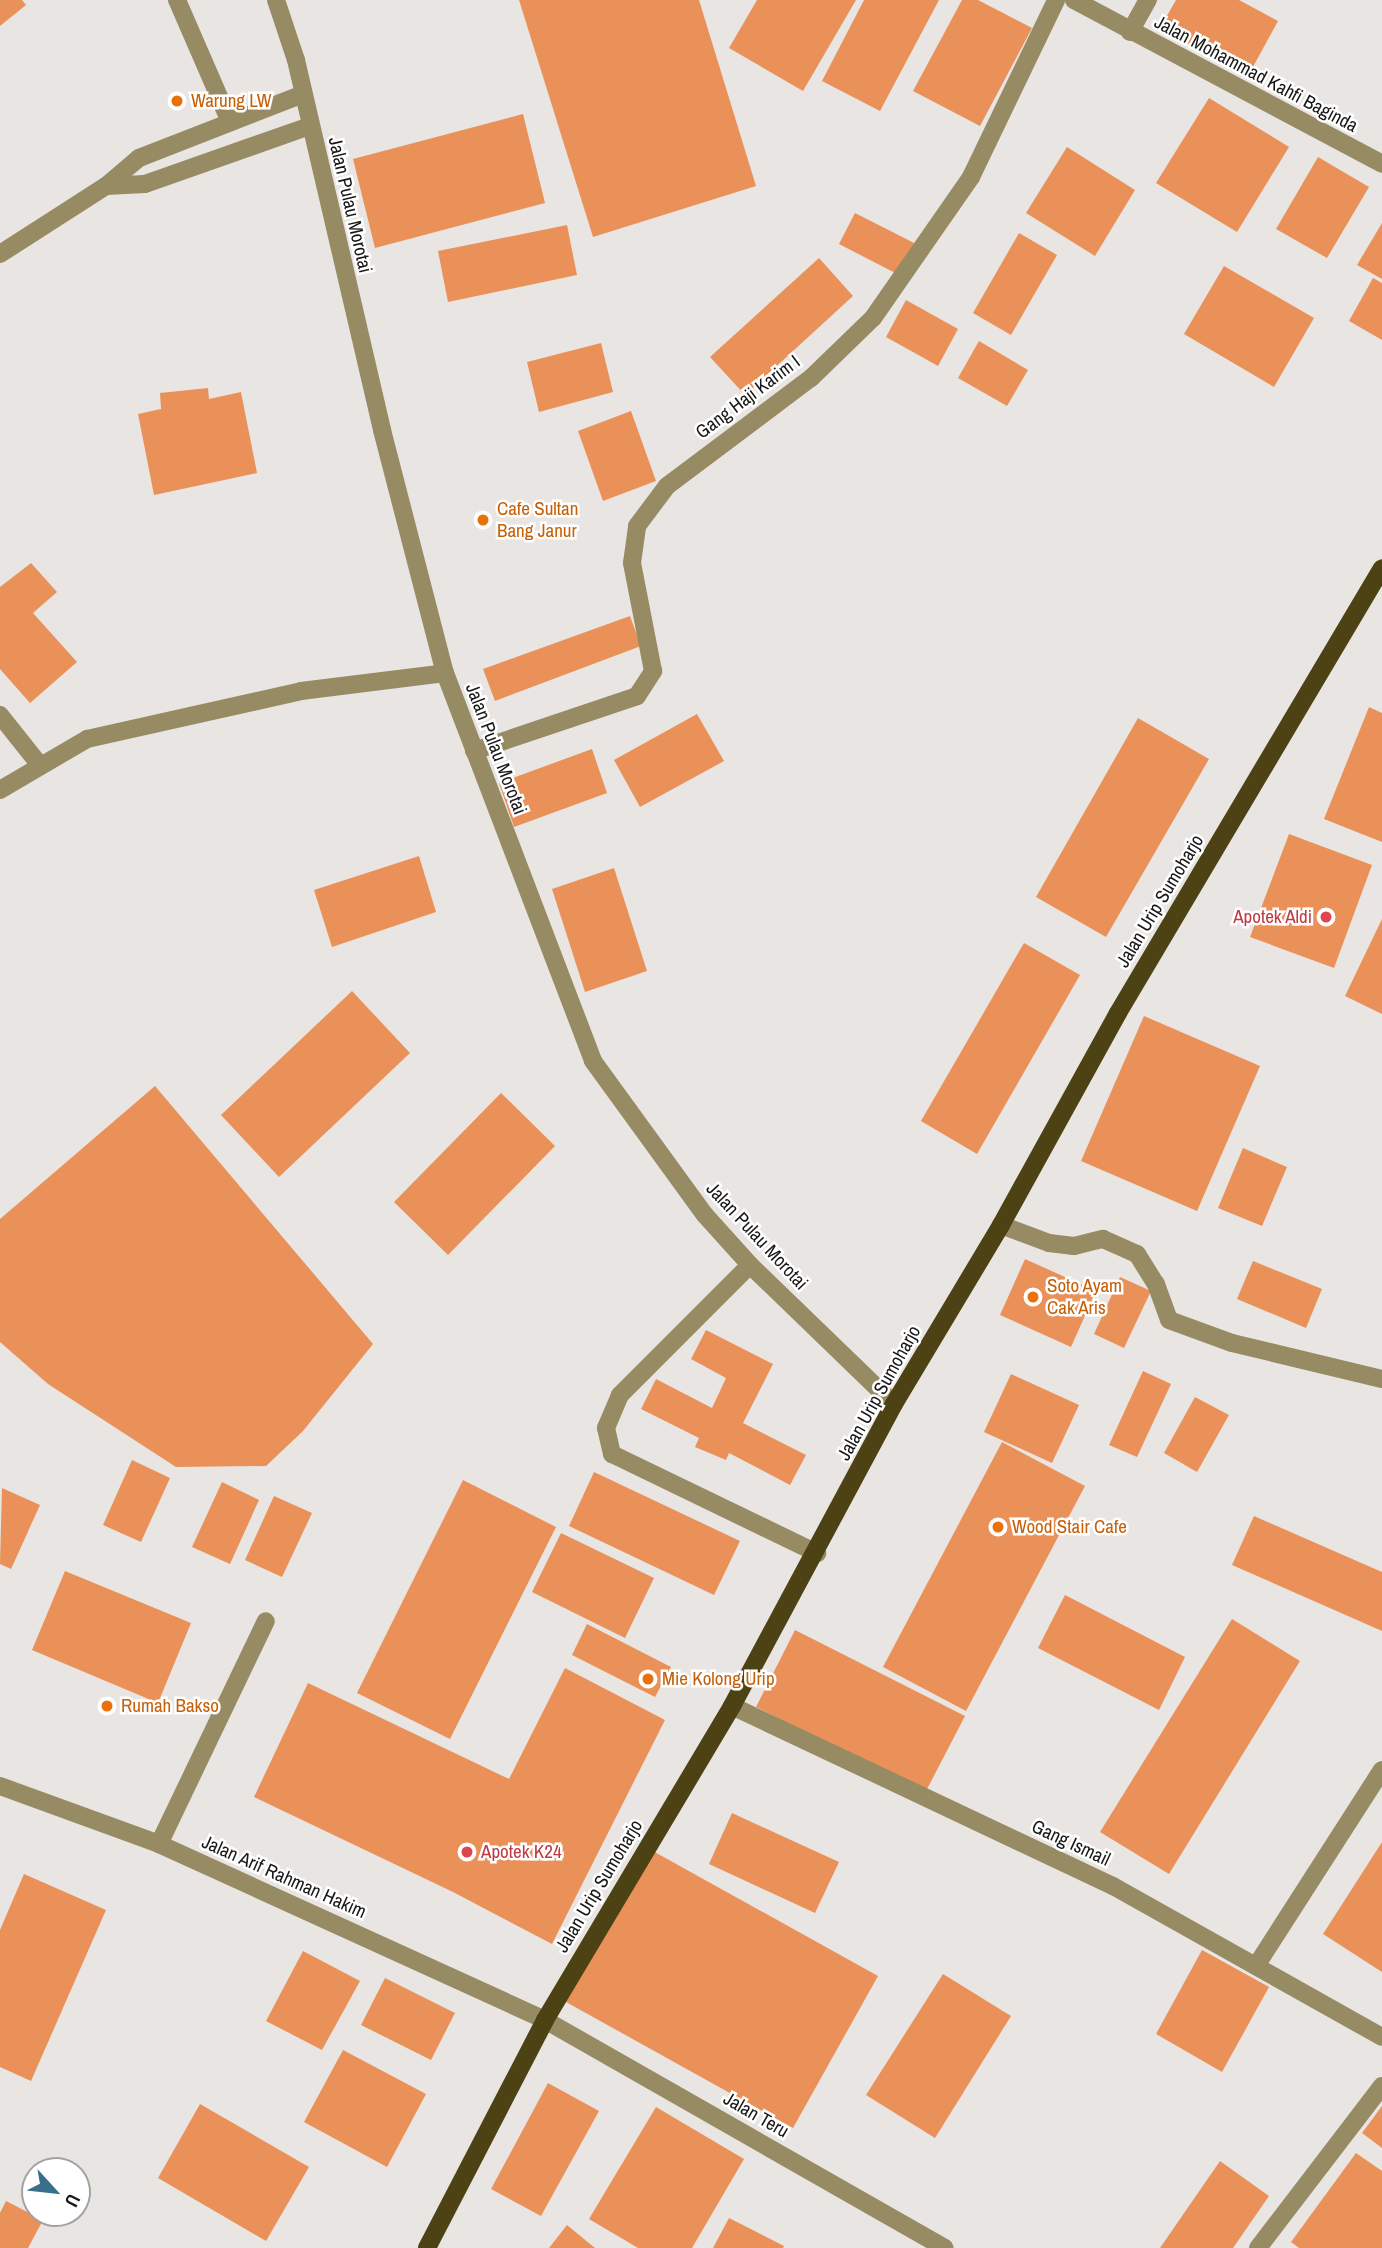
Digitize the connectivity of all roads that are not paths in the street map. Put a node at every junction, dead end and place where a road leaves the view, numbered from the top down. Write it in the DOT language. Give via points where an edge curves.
graph roads {
  1 [pos="177,0"];
  2 [pos="276,0"];
  3 [pos="1056,0"];
  4 [pos="1074,0"];
  5 [pos="1148,0"];
  6 [pos="1130,32"];
  7 [pos="303,93"];
  8 [pos="230,122"];
  9 [pos="310,126"];
  10 [pos="1382,164"];
  11 [pos="106,186"];
  12 [pos="0,254"];
  13 [pos="1382,568"];
  14 [pos="445,673"];
  15 [pos="0,715"];
  16 [pos="474,751"];
  17 [pos="39,764"];
  18 [pos="0,790"];
  19 [pos="1000,1225"];
  20 [pos="750,1265"];
  21 [pos="1382,1379"];
  22 [pos="894,1404"];
  23 [pos="817,1553"];
  24 [pos="266,1621"];
  25 [pos="732,1706"];
  26 [pos="1382,1770"];
  27 [pos="0,1786"];
  28 [pos="159,1844"];
  29 [pos="1256,1966"];
  30 [pos="544,2020"];
  31 [pos="1382,2037"];
  32 [pos="1382,2085"];
  33 [pos="427,2248"];
  34 [pos="945,2248"];
  35 [pos="1258,2248"];
  1 -- 8 [label="street"];
  2 -- 7 [label="street, Jalan Pulau Morotai"];
  3 -- 16 [label="street, Gang Haji Karim I" via="971,177 873,318 811,378 667,486 638,526 632,563 653,671 637,696"];
  4 -- 6 [label="street, Jalan Mohammad Kahfi Baginda"];
  5 -- 6 [label="street"];
  6 -- 10 [label="street, Jalan Mohammad Kahfi Baginda"];
  7 -- 8 [label="street"];
  7 -- 9 [label="street, Jalan Pulau Morotai"];
  8 -- 11 [label="street" via="139,158"];
  9 -- 11 [label="street" via="145,184"];
  9 -- 14 [label="street, Jalan Pulau Morotai"];
  11 -- 12 [label="street"];
  13 -- 19 [label="main road, Jalan Urip Sumoharjo" via="1125,1001"];
  14 -- 16 [label="street, Jalan Pulau Morotai"];
  14 -- 17 [label="street" via="301,691 87,739"];
  15 -- 17 [label="street"];
  16 -- 20 [label="street, Jalan Pulau Morotai" via="593,1060 660,1158"];
  17 -- 18 [label="street"];
  19 -- 21 [label="street" via="1049,1243 1074,1246 1103,1240 1137,1254 1156,1284 1168,1320 1232,1343"];
  19 -- 22 [label="main road, Jalan Urip Sumoharjo"];
  20 -- 22 [label="street, Jalan Pulau Morotai"];
  20 -- 23 [label="street" via="620,1395 606,1428 612,1454"];
  22 -- 23 [label="main road, Jalan Urip Sumoharjo"];
  23 -- 25 [label="main road, Jalan Urip Sumoharjo"];
  24 -- 28 [label="street"];
  25 -- 29 [label="street, Gang Ismail" via="1114,1886"];
  25 -- 30 [label="main road, Jalan Urip Sumoharjo"];
  26 -- 29 [label="street"];
  27 -- 28 [label="street, Jalan Arif Rahman Hakim"];
  28 -- 30 [label="street, Jalan Arif Rahman Hakim"];
  29 -- 31 [label="street, Gang Ismail"];
  30 -- 33 [label="main road, Jalan Urip Sumoharjo"];
  30 -- 34 [label="street, Jalan Teru"];
  32 -- 35 [label="street"];
}
